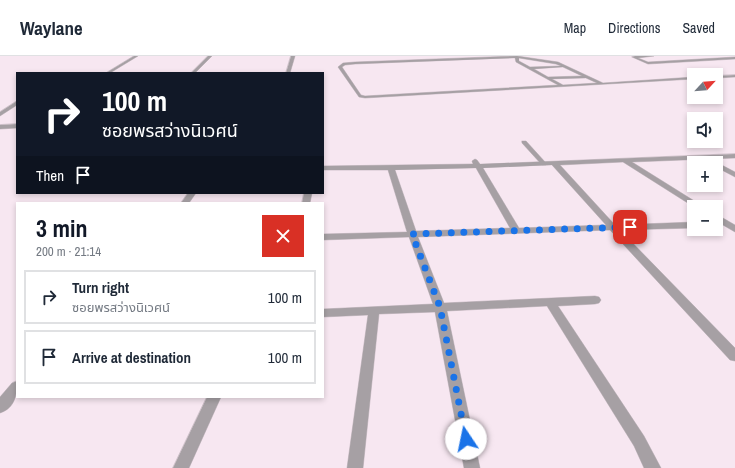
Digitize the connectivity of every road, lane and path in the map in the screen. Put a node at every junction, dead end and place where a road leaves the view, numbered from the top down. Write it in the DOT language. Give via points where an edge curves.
graph roads {
  1 [pos="136,56"];
  2 [pos="210,56"];
  3 [pos="293,56"];
  4 [pos="652,56"];
  5 [pos="691,56"];
  6 [pos="718,56"];
  7 [pos="517,57"];
  8 [pos="735,58"];
  9 [pos="728,59"];
  10 [pos="704,60"];
  11 [pos="565,67"];
  12 [pos="530,68"];
  13 [pos="575,71"];
  14 [pos="110,72"];
  15 [pos="194,72"];
  16 [pos="288,72"];
  17 [pos="568,72"];
  18 [pos="538,73"];
  19 [pos="546,73"];
  20 [pos="586,76"];
  21 [pos="735,76"];
  22 [pos="723,77"];
  23 [pos="546,78"];
  24 [pos="687,78"];
  25 [pos="602,84"];
  26 [pos="563,86"];
  27 [pos="16,104"];
  28 [pos="0,114"];
  29 [pos="16,126"];
  30 [pos="0,127"];
  31 [pos="524,142"];
  32 [pos="735,156"];
  33 [pos="723,157"];
  34 [pos="687,158"];
  35 [pos="626,160"];
  36 [pos="476,163"];
  37 [pos="549,163"];
  38 [pos="324,168"];
  39 [pos="391,168"];
  40 [pos="723,168"];
  41 [pos="735,175"];
  42 [pos="689,200"];
  43 [pos="723,220"];
  44 [pos="687,225"];
  45 [pos="732,225"];
  46 [pos="613,228"];
  47 [pos="516,231"];
  48 [pos="412,234"];
  49 [pos="324,237"];
  50 [pos="595,300"];
  51 [pos="551,302"];
  52 [pos="440,307"];
  53 [pos="374,311"];
  54 [pos="324,313"];
  55 [pos="735,356"];
  56 [pos="16,389"];
  57 [pos="214,398"];
  58 [pos="0,407"];
  59 [pos="181,468"];
  60 [pos="355,468"];
  61 [pos="472,468"];
  62 [pos="653,468"];
  1 -- 14 [label="lane"];
  2 -- 15 [label="lane"];
  3 -- 16 [label="lane"];
  4 -- 10 [label="lane" via="634,58 648,63"];
  5 -- 10 [label="lane"];
  6 -- 9 [label="lane"];
  7 -- 11 [label="lane" via="552,61"];
  7 -- 12 [label="lane" via="517,61"];
  7 -- 26 [label="lane" via="356,63 340,67 360,96 365,98"];
  8 -- 9 [label="lane"];
  9 -- 10 [label="lane"];
  11 -- 12 [label="lane"];
  11 -- 13 [label="lane"];
  12 -- 18 [label="lane"];
  13 -- 17 [label="lane"];
  13 -- 20 [label="lane"];
  18 -- 19 [label="lane"];
  18 -- 23 [label="lane"];
  20 -- 23 [label="lane"];
  20 -- 25 [label="lane"];
  21 -- 22 [label="lane"];
  23 -- 26 [label="lane"];
  24 -- 25 [label="lane"];
  25 -- 26 [label="lane"];
  27 -- 28 [label="street"];
  29 -- 30 [label="street"];
  31 -- 37 [label="lane"];
  32 -- 33 [label="street"];
  34 -- 35 [label="street"];
  35 -- 37 [label="street"];
  35 -- 42 [label="street"];
  36 -- 37 [label="street"];
  36 -- 39 [label="street"];
  36 -- 47 [label="street"];
  37 -- 46 [label="street"];
  38 -- 39 [label="street"];
  39 -- 48 [label="street"];
  40 -- 41 [label="street"];
  43 -- 45 [label="street"];
  44 -- 46 [label="street"];
  46 -- 47 [label="street"];
  46 -- 55 [label="street"];
  47 -- 48 [label="street"];
  48 -- 49 [label="street"];
  48 -- 52 [label="street"];
  50 -- 51 [label="street"];
  51 -- 52 [label="street"];
  51 -- 62 [label="street" via="639,441"];
  52 -- 53 [label="street"];
  52 -- 61 [label="street"];
  53 -- 54 [label="street"];
  53 -- 60 [label="street"];
  56 -- 58 [label="street"];
  57 -- 59 [label="street"];
}
